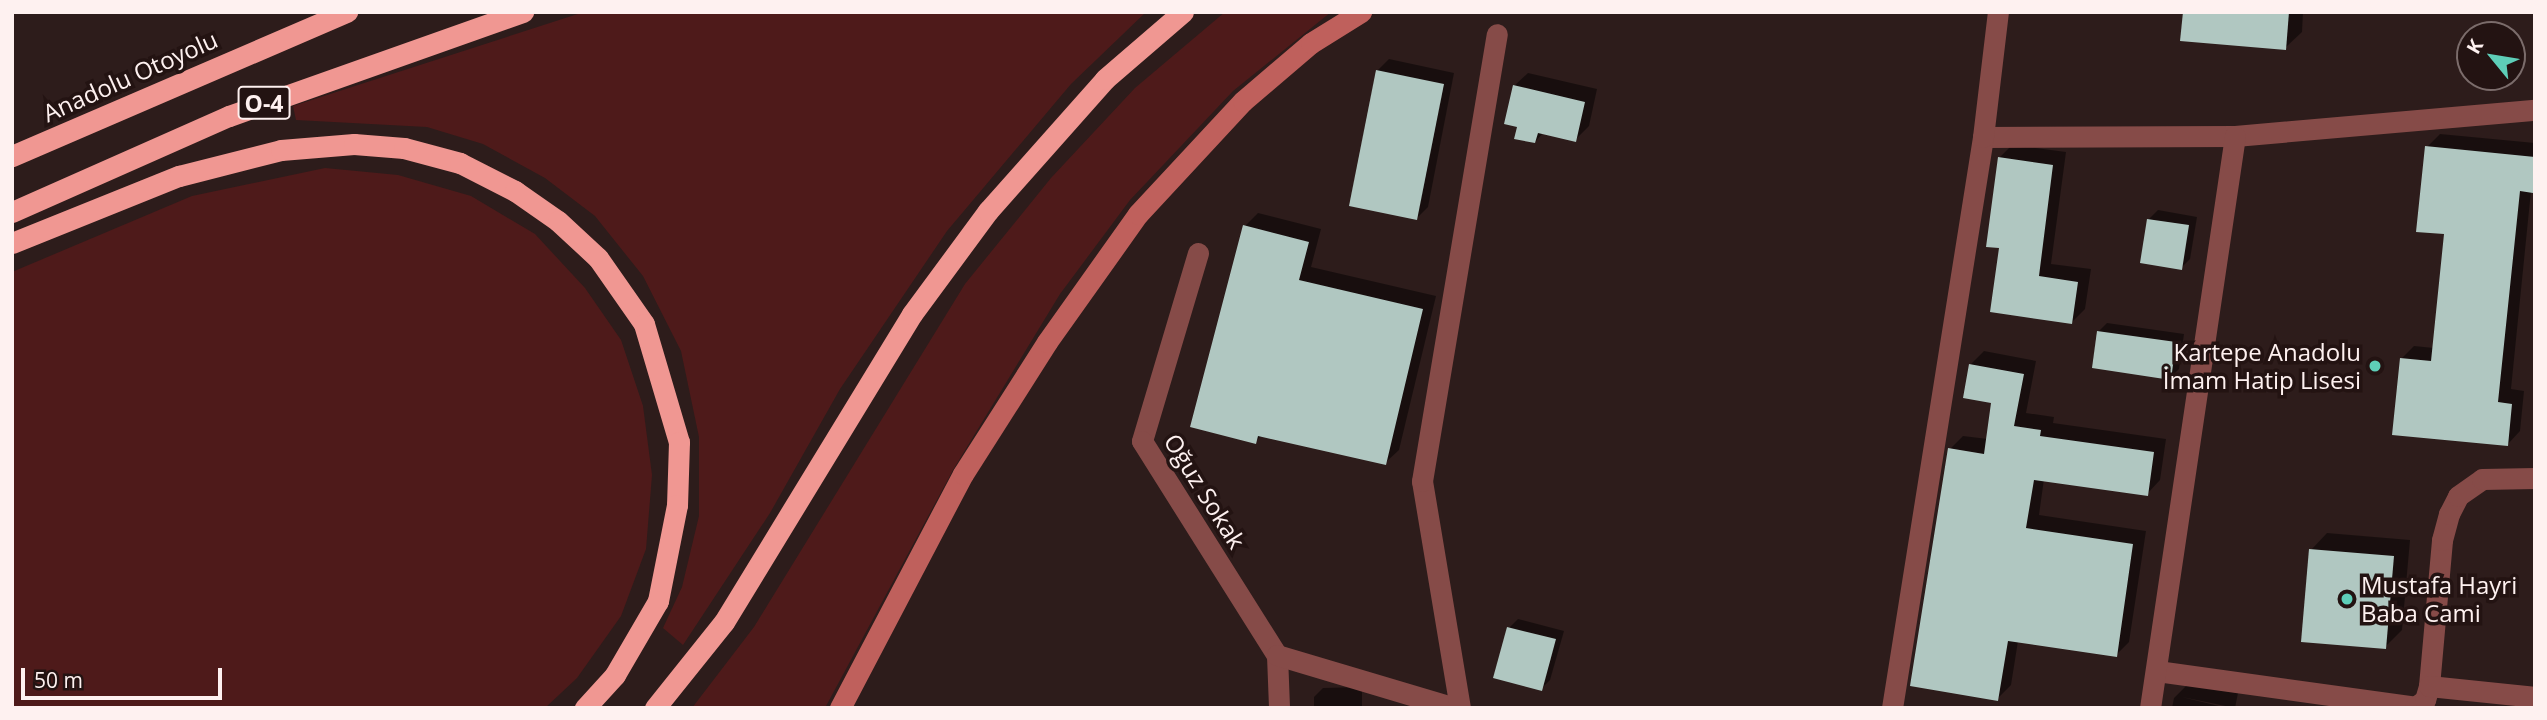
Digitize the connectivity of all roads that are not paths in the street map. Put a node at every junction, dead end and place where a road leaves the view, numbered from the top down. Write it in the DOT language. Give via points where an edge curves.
graph roads {
  1 [pos="346,12"];
  2 [pos="523,12"];
  3 [pos="1183,12"];
  4 [pos="1361,12"];
  5 [pos="1998,12"];
  6 [pos="1497,34"];
  7 [pos="2535,110"];
  8 [pos="2235,136"];
  9 [pos="1983,137"];
  10 [pos="12,156"];
  11 [pos="12,212"];
  12 [pos="12,243"];
  13 [pos="1198,253"];
  14 [pos="2535,478"];
  15 [pos="1276,655"];
  16 [pos="2157,671"];
  17 [pos="2430,686"];
  18 [pos="2535,697"];
  19 [pos="585,708"];
  20 [pos="655,708"];
  21 [pos="840,708"];
  22 [pos="1279,708"];
  23 [pos="1455,708"];
  24 [pos="1460,708"];
  25 [pos="1892,708"];
  26 [pos="2150,708"];
  1 -- 10 [label="highway, Anadolu Otoyolu / O-4"];
  2 -- 11 [label="highway, O-4" via="229,116"];
  3 -- 20 [label="highway" via="1105,79 988,211 912,314 724,622"];
  4 -- 21 [label="street" via="1311,43 1243,101 1138,214 1047,342 963,474"];
  5 -- 9 [label="street"];
  6 -- 24 [label="street" via="1422,481"];
  7 -- 8 [label="street"];
  8 -- 9 [label="street"];
  8 -- 16 [label="street"];
  9 -- 25 [label="street"];
  12 -- 19 [label="highway" via="179,176 281,150 354,144 404,148 460,163 515,191 558,221 598,258 643,324 679,442 677,505 658,601 615,676"];
  13 -- 15 [label="street, Oğuz Sokak" via="1142,441"];
  14 -- 17 [label="street" via="2482,479 2458,496 2442,540"];
  15 -- 22 [label="street, Oğuz Sokak"];
  15 -- 23 [label="street"];
  16 -- 17 [label="street" via="2399,707 2415,707 2425,700"];
  16 -- 26 [label="street"];
  17 -- 18 [label="street"];
}
